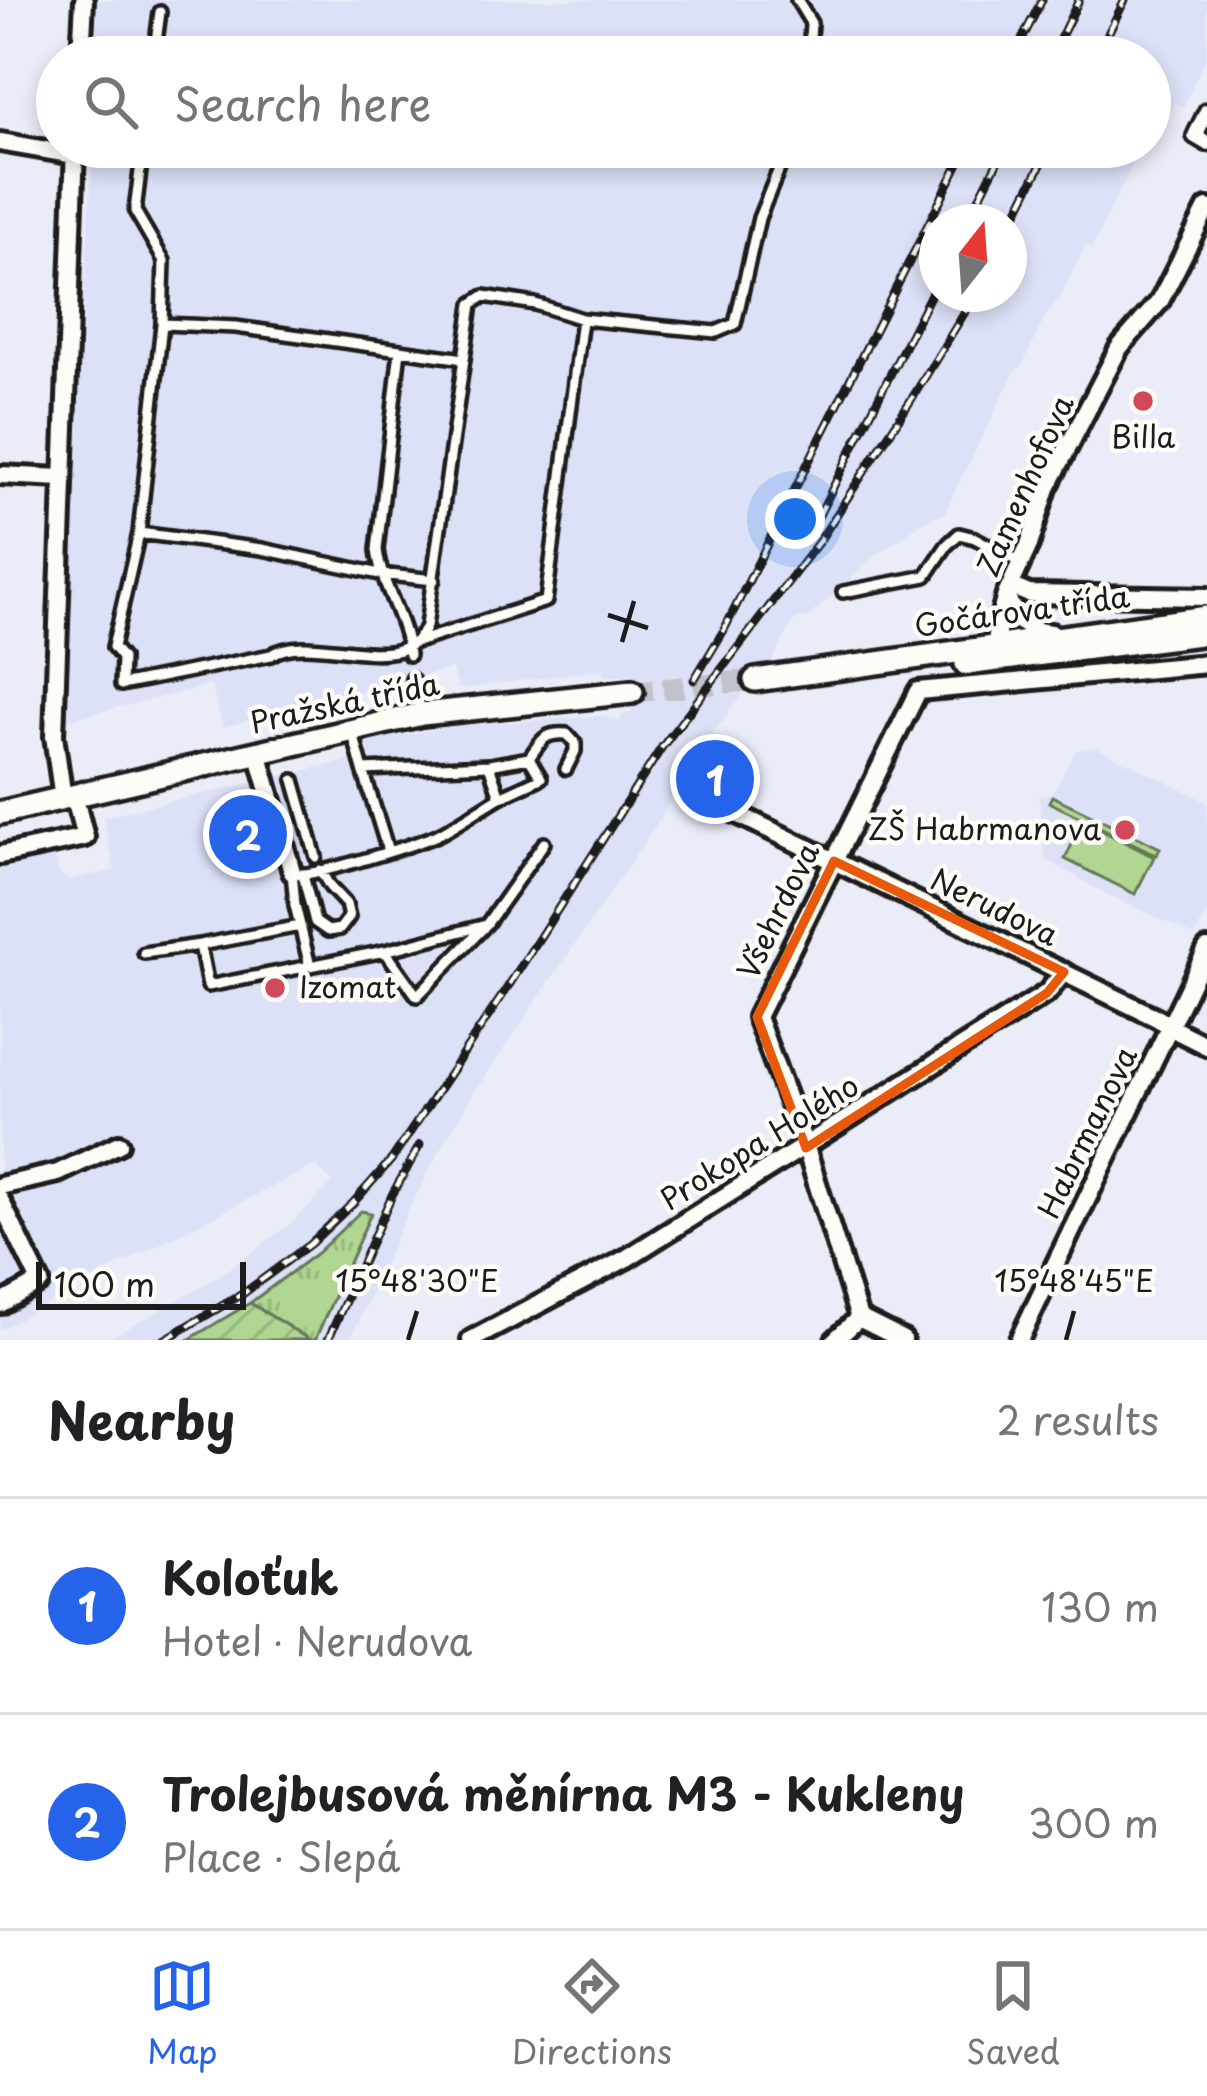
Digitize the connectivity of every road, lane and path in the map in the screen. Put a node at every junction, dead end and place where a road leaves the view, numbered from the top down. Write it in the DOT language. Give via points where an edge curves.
graph roads {
  1 [pos="84,0"];
  2 [pos="797,0"];
  3 [pos="160,12"];
  4 [pos="82,36"];
  5 [pos="157,36"];
  6 [pos="811,36"];
  7 [pos="1207,111"];
  8 [pos="0,142"];
  9 [pos="1207,143"];
  10 [pos="36,146"];
  11 [pos="74,168"];
  12 [pos="141,168"];
  13 [pos="779,168"];
  14 [pos="1207,208"];
  15 [pos="582,319"];
  16 [pos="163,324"];
  17 [pos="400,350"];
  18 [pos="464,359"];
  19 [pos="0,475"];
  20 [pos="62,478"];
  21 [pos="139,533"];
  22 [pos="1021,563"];
  23 [pos="380,574"];
  24 [pos="434,580"];
  25 [pos="1008,591"];
  26 [pos="843,592"];
  27 [pos="1207,597"];
  28 [pos="1207,617"];
  29 [pos="1078,634"];
  30 [pos="1207,634"];
  31 [pos="420,641"];
  32 [pos="997,646"];
  33 [pos="408,651"];
  34 [pos="1021,658"];
  35 [pos="1207,664"];
  36 [pos="846,669"];
  37 [pos="412,679"];
  38 [pos="755,680"];
  39 [pos="632,692"];
  40 [pos="422,714"];
  41 [pos="352,730"];
  42 [pos="258,752"];
  43 [pos="529,758"];
  44 [pos="489,765"];
  45 [pos="566,769"];
  46 [pos="363,770"];
  47 [pos="294,780"];
  48 [pos="690,791"];
  49 [pos="69,796"];
  50 [pos="500,797"];
  51 [pos="303,812"];
  52 [pos="0,813"];
  53 [pos="276,820"];
  54 [pos="544,843"];
  55 [pos="388,851"];
  56 [pos="0,855"];
  57 [pos="316,857"];
  58 [pos="834,861"];
  59 [pos="320,870"];
  60 [pos="297,873"];
  61 [pos="486,925"];
  62 [pos="300,926"];
  63 [pos="200,945"];
  64 [pos="1207,949"];
  65 [pos="385,951"];
  66 [pos="144,953"];
  67 [pos="310,966"];
  68 [pos="1064,972"];
  69 [pos="1169,1026"];
  70 [pos="1207,1046"];
  71 [pos="119,1144"];
  72 [pos="806,1148"];
  73 [pos="0,1186"];
  74 [pos="0,1200"];
  75 [pos="0,1304"];
  76 [pos="859,1318"];
  77 [pos="471,1340"];
  78 [pos="835,1340"];
  79 [pos="903,1340"];
  80 [pos="1018,1340"];
  1 -- 4 [label="street"];
  2 -- 6 [label="lane"];
  3 -- 5 [label="lane"];
  7 -- 9 [label="street" via="1195,136"];
  8 -- 10 [label="street"];
  11 -- 20 [label="street"];
  12 -- 16 [label="lane" via="136,211 164,261"];
  13 -- 15 [label="lane" via="758,218 735,324 716,332"];
  14 -- 22 [label="street, Zamenhofova" via="1160,301 1119,349 1047,488"];
  15 -- 18 [label="lane" via="484,296 472,304"];
  15 -- 31 [label="lane" via="546,601"];
  16 -- 17 [label="lane"];
  16 -- 21 [label="lane"];
  17 -- 18 [label="lane"];
  17 -- 23 [label="lane"];
  18 -- 24 [label="lane"];
  19 -- 20 [label="street"];
  20 -- 49 [label="street" via="54,736"];
  21 -- 23 [label="lane"];
  21 -- 33 [label="lane" via="113,647 122,658 121,685 282,647"];
  22 -- 25 [label="street, Zamenhofova"];
  22 -- 26 [label="lane" via="959,534 926,576"];
  23 -- 24 [label="lane"];
  23 -- 33 [label="lane" via="404,622"];
  24 -- 31 [label="lane"];
  25 -- 27 [label="street"];
  25 -- 29 [label="street" via="1022,626"];
  25 -- 32 [label="street, Zamenhofova"];
  28 -- 29 [label="street, Gočárova třída"];
  29 -- 32 [label="street, Gočárova třída"];
  30 -- 34 [label="street, Gočárova třída"];
  31 -- 33 [label="lane"];
  32 -- 34 [label="street"];
  32 -- 36 [label="street, Gočárova třída"];
  34 -- 36 [label="street, Gočárova třída"];
  35 -- 58 [label="street, Všehrdova" via="916,692"];
  36 -- 38 [label="street, Gočárova třída"];
  37 -- 40 [label="lane"];
  39 -- 40 [label="street, Pražská třída"];
  40 -- 41 [label="street, Pražská třída"];
  41 -- 42 [label="street, Pražská třída"];
  41 -- 46 [label="lane"];
  42 -- 49 [label="street, Pražská třída"];
  42 -- 53 [label="street"];
  43 -- 44 [label="lane"];
  43 -- 45 [label="lane" via="546,736 567,734 575,751"];
  43 -- 50 [label="lane" via="541,778"];
  44 -- 46 [label="lane"];
  44 -- 50 [label="lane"];
  46 -- 55 [label="lane"];
  47 -- 51 [label="lane"];
  48 -- 58 [label="street, Nerudova"];
  49 -- 52 [label="street, Pražská třída"];
  49 -- 56 [label="street" via="85,837"];
  50 -- 55 [label="lane" via="438,835"];
  51 -- 53 [label="lane"];
  51 -- 57 [label="lane"];
  53 -- 60 [label="street"];
  54 -- 61 [label="lane"];
  55 -- 59 [label="lane"];
  58 -- 68 [label="street, Nerudova"];
  58 -- 72 [label="street, Všehrdova" via="757,1017"];
  59 -- 60 [label="lane"];
  59 -- 60 [label="lane" via="348,908 347,922 333,931 316,922"];
  60 -- 62 [label="lane"];
  61 -- 65 [label="lane"];
  61 -- 65 [label="lane" via="417,996"];
  62 -- 63 [label="lane"];
  62 -- 67 [label="lane"];
  63 -- 66 [label="lane"];
  63 -- 67 [label="lane" via="208,986"];
  64 -- 69 [label="street, Habrmanova"];
  65 -- 67 [label="lane"];
  68 -- 69 [label="street, Nerudova"];
  68 -- 72 [label="street, Prokopa Holého" via="1047,993"];
  69 -- 70 [label="street, Nerudova"];
  69 -- 80 [label="street, Habrmanova"];
  71 -- 73 [label="street" via="58,1173"];
  72 -- 76 [label="street, Všehrdova"];
  72 -- 77 [label="street, Prokopa Holého" via="627,1258"];
  74 -- 75 [label="street" via="40,1282"];
  76 -- 78 [label="street"];
  76 -- 79 [label="street"];
}
